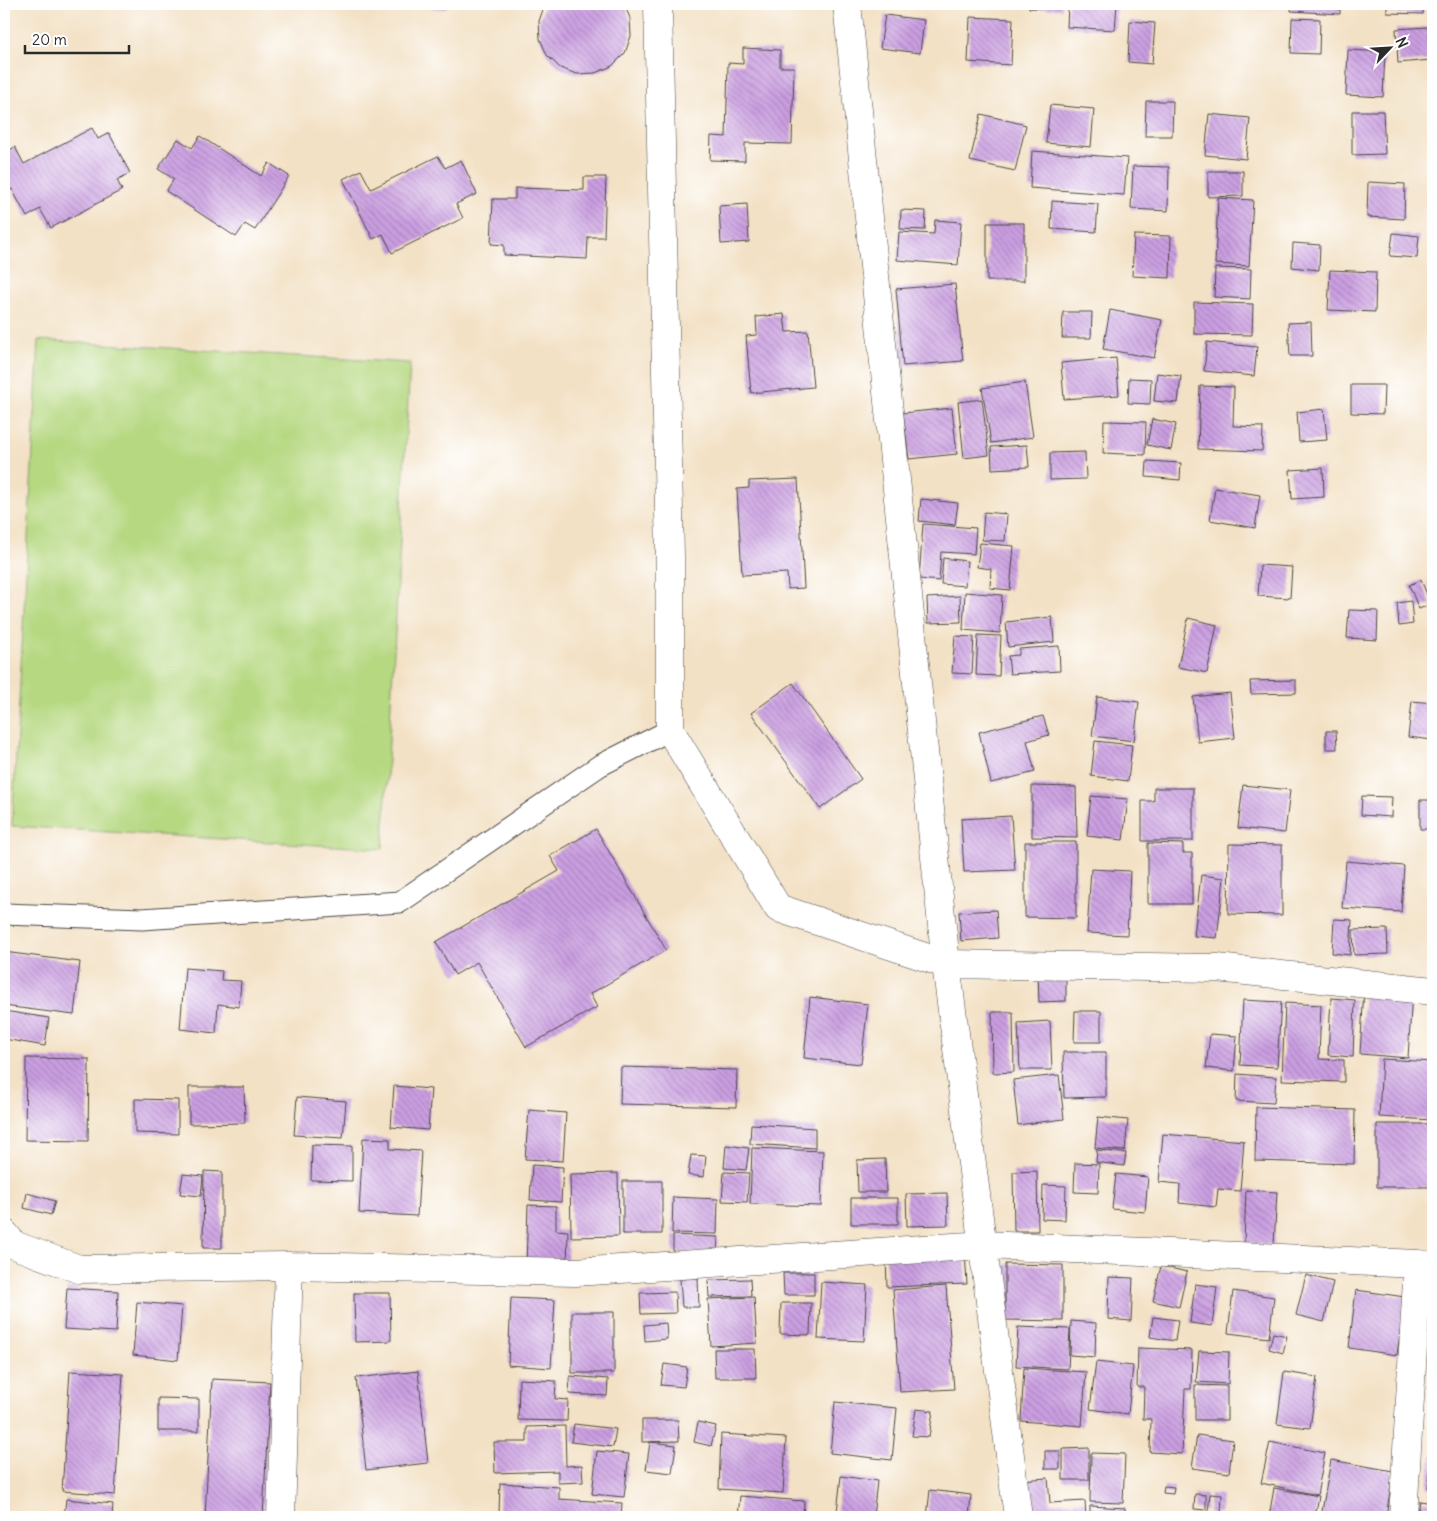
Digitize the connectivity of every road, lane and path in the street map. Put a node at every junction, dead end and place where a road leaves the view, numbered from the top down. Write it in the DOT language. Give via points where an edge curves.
graph roads {
  1 [pos="658,4"];
  2 [pos="846,4"];
  3 [pos="670,730"];
  4 [pos="4,914"];
  5 [pos="946,964"];
  6 [pos="1433,991"];
  7 [pos="4,1233"];
  8 [pos="984,1244"];
  9 [pos="1426,1265"];
  10 [pos="289,1266"];
  11 [pos="281,1517"];
  12 [pos="1018,1517"];
  13 [pos="1403,1517"];
  1 -- 3 [label="street" via="670,557"];
  2 -- 5 [label="street"];
  3 -- 4 [label="lane" via="599,766 400,902 142,919"];
  3 -- 5 [label="street" via="778,908"];
  5 -- 6 [label="street" via="1217,968"];
  5 -- 8 [label="street"];
  7 -- 10 [label="street" via="14,1245 79,1269"];
  8 -- 9 [label="street"];
  8 -- 10 [label="street" via="575,1272"];
  8 -- 12 [label="street"];
  9 -- 13 [label="street"];
  10 -- 11 [label="street"];
}
